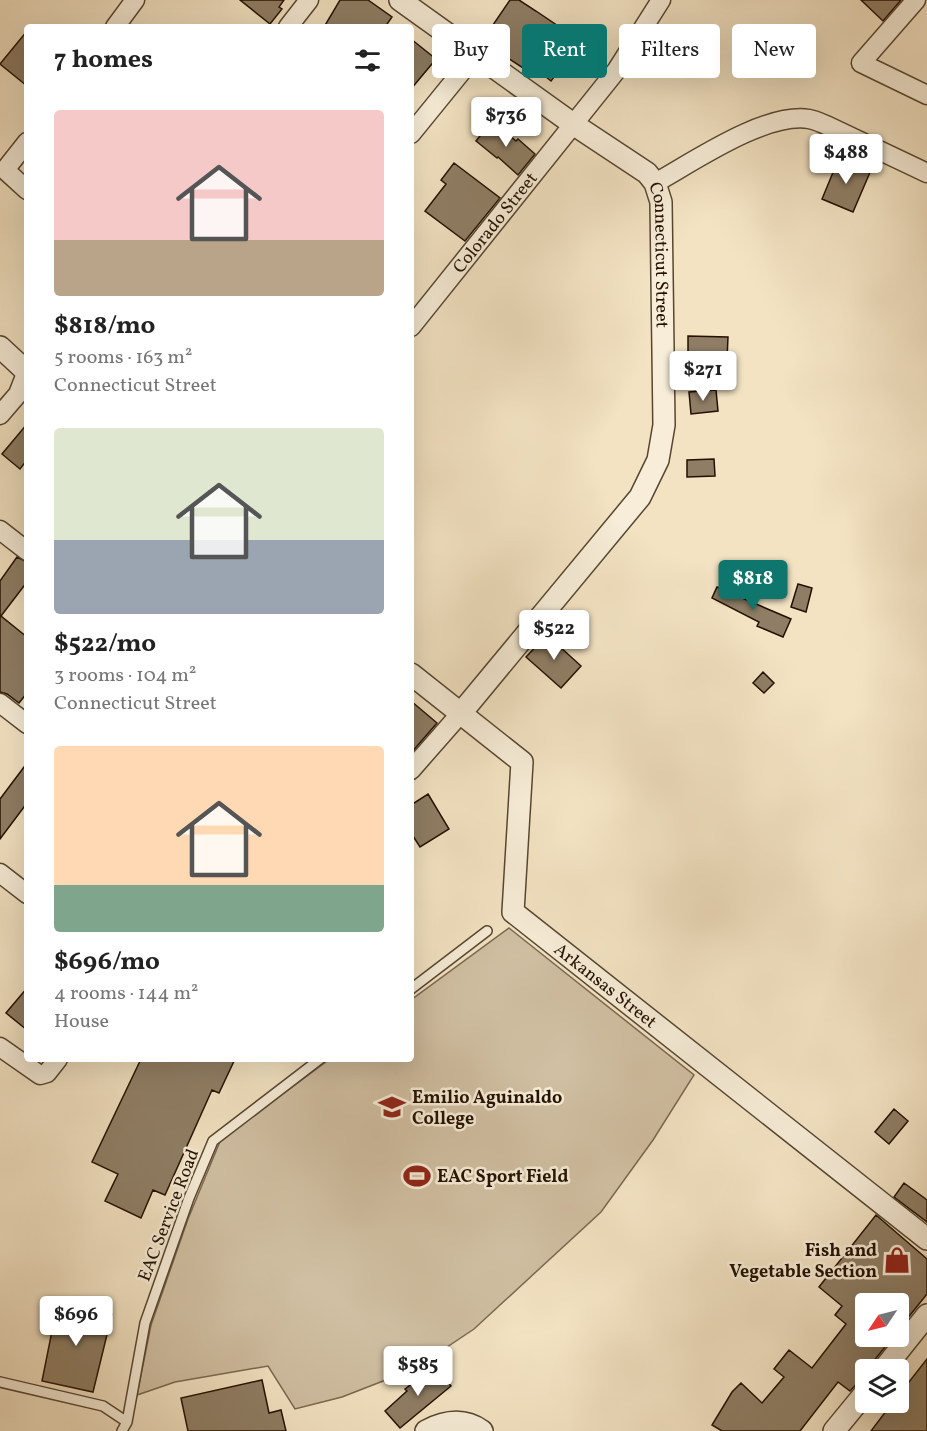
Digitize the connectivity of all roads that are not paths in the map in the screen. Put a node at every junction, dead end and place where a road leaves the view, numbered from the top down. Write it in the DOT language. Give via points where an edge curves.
graph roads {
  1 [pos="135,0"];
  2 [pos="309,0"];
  3 [pos="400,0"];
  4 [pos="661,0"];
  5 [pos="916,0"];
  6 [pos="117,24"];
  7 [pos="290,24"];
  8 [pos="434,24"];
  9 [pos="456,78"];
  10 [pos="509,78"];
  11 [pos="927,94"];
  12 [pos="573,124"];
  13 [pos="414,130"];
  14 [pos="24,146"];
  15 [pos="927,173"];
  16 [pos="655,183"];
  17 [pos="24,187"];
  18 [pos="414,323"];
  19 [pos="2,349"];
  20 [pos="24,369"];
  21 [pos="24,379"];
  22 [pos="0,415"];
  23 [pos="0,530"];
  24 [pos="24,549"];
  25 [pos="414,676"];
  26 [pos="0,703"];
  27 [pos="461,713"];
  28 [pos="24,722"];
  29 [pos="414,767"];
  30 [pos="0,873"];
  31 [pos="24,892"];
  32 [pos="487,931"];
  33 [pos="414,987"];
  34 [pos="0,1047"];
  35 [pos="57,1062"];
  36 [pos="316,1062"];
  37 [pos="927,1239"];
  38 [pos="927,1315"];
  39 [pos="893,1359"];
  40 [pos="0,1382"];
  41 [pos="855,1405"];
  42 [pos="125,1427"];
  43 [pos="426,1431"];
  44 [pos="482,1431"];
  45 [pos="834,1431"];
  1 -- 6 [label="street"];
  2 -- 7 [label="street"];
  3 -- 8 [label="street, Connecticut Street"];
  4 -- 12 [label="street, Colorado Street" via="616,71"];
  5 -- 11 [label="street" via="861,63"];
  9 -- 13 [label="street"];
  10 -- 12 [label="street, Connecticut Street"];
  12 -- 16 [label="street, Connecticut Street"];
  12 -- 18 [label="street, Colorado Street"];
  14 -- 17 [label="street" via="6,170"];
  15 -- 16 [label="street" via="826,124 796,118 743,134"];
  16 -- 27 [label="street, Connecticut Street" via="662,223 664,425 658,460 640,497"];
  19 -- 20 [label="street"];
  21 -- 22 [label="street" via="18,394"];
  23 -- 24 [label="street"];
  25 -- 27 [label="street, Arkansas Street"];
  26 -- 28 [label="street"];
  27 -- 29 [label="street, Connecticut Street"];
  27 -- 37 [label="street, Arkansas Street" via="522,762 513,912"];
  30 -- 31 [label="street"];
  32 -- 33 [label="lane"];
  34 -- 35 [label="street" via="40,1075"];
  36 -- 42 [label="lane, EAC Service Road" via="213,1141 145,1323"];
  38 -- 39 [label="street"];
  40 -- 42 [label="lane" via="103,1406"];
  41 -- 45 [label="street"];
  43 -- 44 [label="street" via="448,1422 462,1422"];
}
